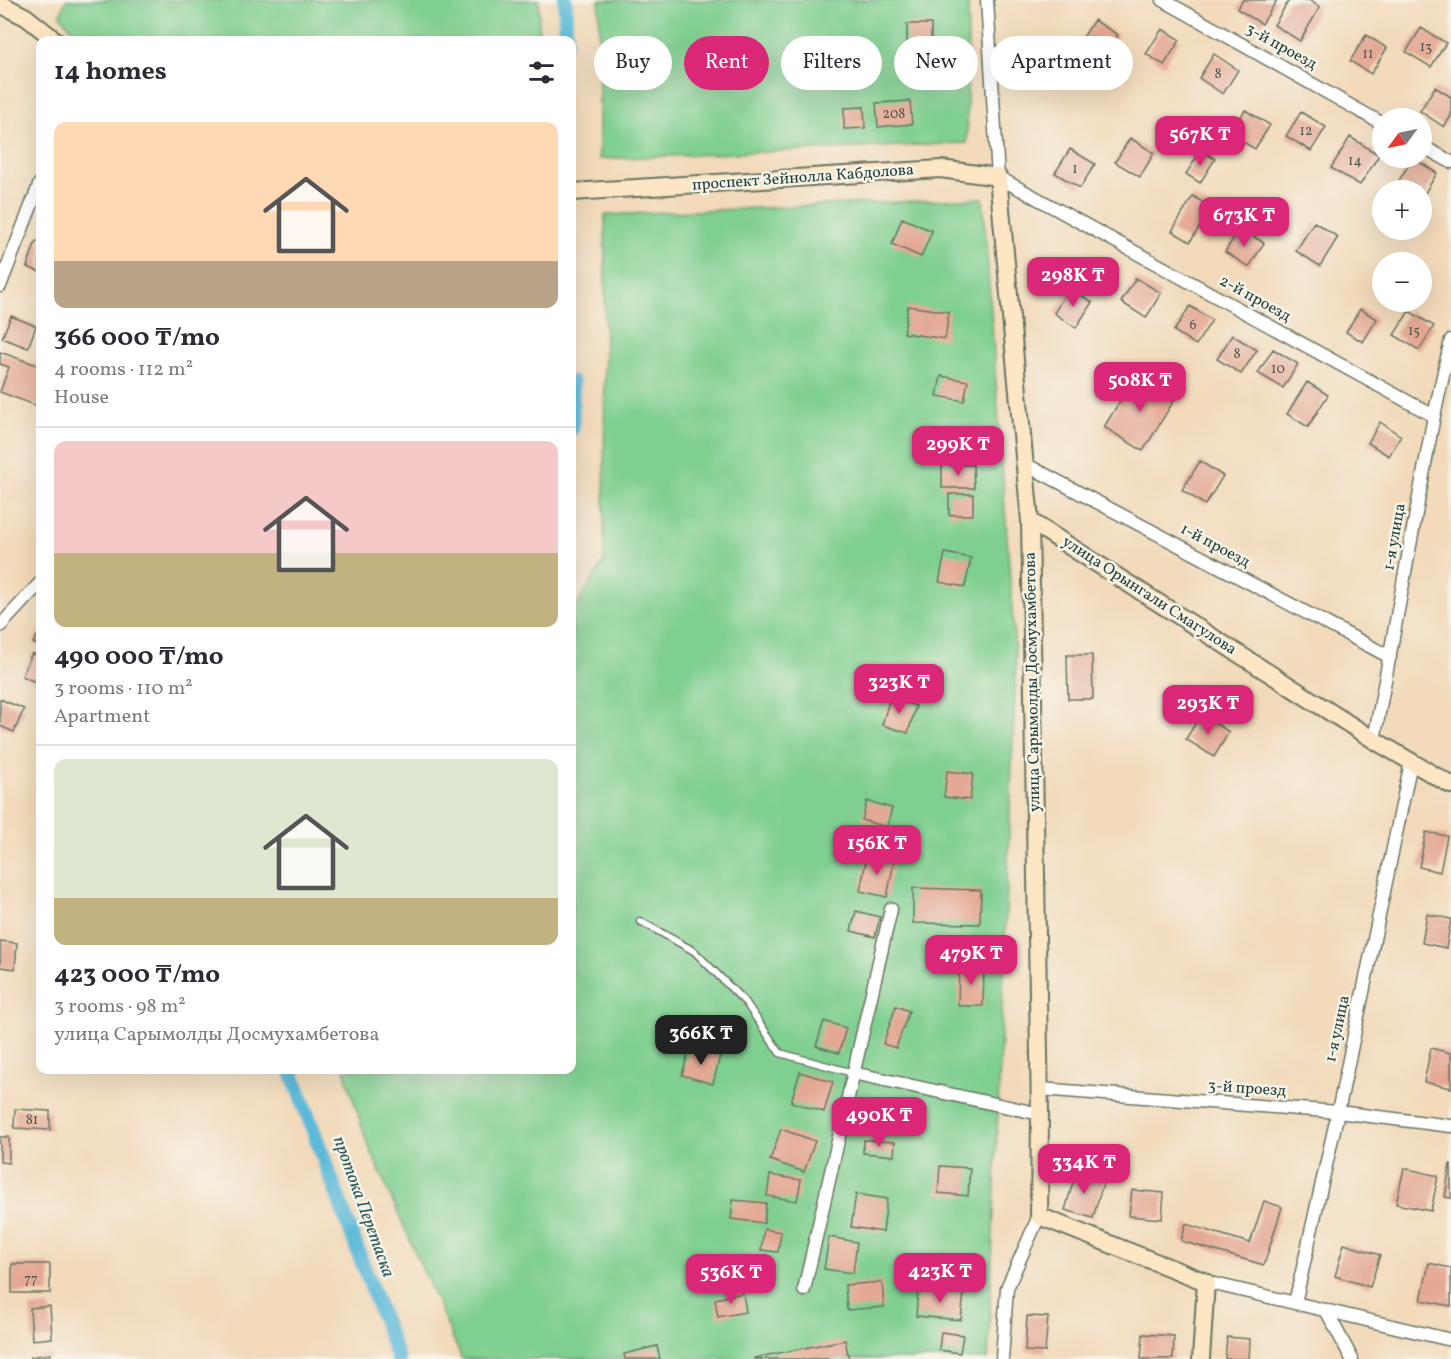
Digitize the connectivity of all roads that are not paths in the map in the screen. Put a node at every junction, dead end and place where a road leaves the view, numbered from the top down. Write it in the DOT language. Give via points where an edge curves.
graph roads {
  1 [pos="987,0"];
  2 [pos="1163,0"];
  3 [pos="0,4"];
  4 [pos="50,36"];
  5 [pos="1372,118"];
  6 [pos="1432,152"];
  7 [pos="1451,162"];
  8 [pos="998,177"];
  9 [pos="576,192"];
  10 [pos="36,193"];
  11 [pos="0,286"];
  12 [pos="1451,340"];
  13 [pos="1434,416"];
  14 [pos="1025,464"];
  15 [pos="1030,521"];
  16 [pos="36,587"];
  17 [pos="0,626"];
  18 [pos="1390,657"];
  19 [pos="1374,740"];
  20 [pos="1411,762"];
  21 [pos="1451,784"];
  22 [pos="891,909"];
  23 [pos="640,921"];
  24 [pos="853,1073"];
  25 [pos="1040,1089"];
  26 [pos="1338,1112"];
  27 [pos="1040,1114"];
  28 [pos="1451,1126"];
  29 [pos="1039,1216"];
  30 [pos="1206,1281"];
  31 [pos="804,1290"];
  32 [pos="1295,1303"];
  33 [pos="1326,1310"];
  34 [pos="1451,1340"];
  35 [pos="1002,1359"];
  36 [pos="1201,1359"];
  37 [pos="1352,1359"];
  1 -- 8 [label="street, улица Сарымолды Досмухамбетова"];
  2 -- 5 [label="street, 3-й проезд"];
  3 -- 4 [label="main road" via="26,17"];
  6 -- 7 [label="street"];
  8 -- 9 [label="main road, проспект Зейнолла Кабдолова" via="941,169"];
  8 -- 13 [label="street, 2-й проезд"];
  8 -- 14 [label="main road, улица Сарымолды Досмухамбетова"];
  10 -- 11 [label="street"];
  12 -- 13 [label="street, 1-я улица"];
  13 -- 18 [label="street, 1-я улица"];
  14 -- 15 [label="main road, улица Сарымолды Досмухамбетова"];
  14 -- 18 [label="street, 1-й проезд"];
  15 -- 19 [label="main road, улица Орынгали Смагулова"];
  15 -- 25 [label="main road, улица Сарымолды Досмухамбетова"];
  16 -- 17 [label="street"];
  18 -- 19 [label="street, 1-я улица"];
  19 -- 20 [label="main road, улица Орынгали Смагулова"];
  20 -- 21 [label="main road, улица Орынгали Смагулова"];
  20 -- 26 [label="street, 1-я улица"];
  22 -- 24 [label="street"];
  23 -- 24 [label="lane" via="694,951 746,1003 780,1053"];
  24 -- 27 [label="street"];
  24 -- 31 [label="street"];
  25 -- 26 [label="street, 3-й проезд"];
  25 -- 27 [label="main road, улица Сарымолды Досмухамбетова"];
  26 -- 28 [label="street, 3-й проезд"];
  26 -- 32 [label="street, 1-я улица"];
  27 -- 29 [label="main road, улица Сарымолды Досмухамбетова"];
  29 -- 30 [label="main road"];
  29 -- 35 [label="street, улица Сарымолды Досмухамбетова" via="1007,1288"];
  30 -- 32 [label="street"];
  30 -- 36 [label="main road"];
  32 -- 33 [label="street"];
  33 -- 34 [label="street"];
  33 -- 37 [label="street"];
}
